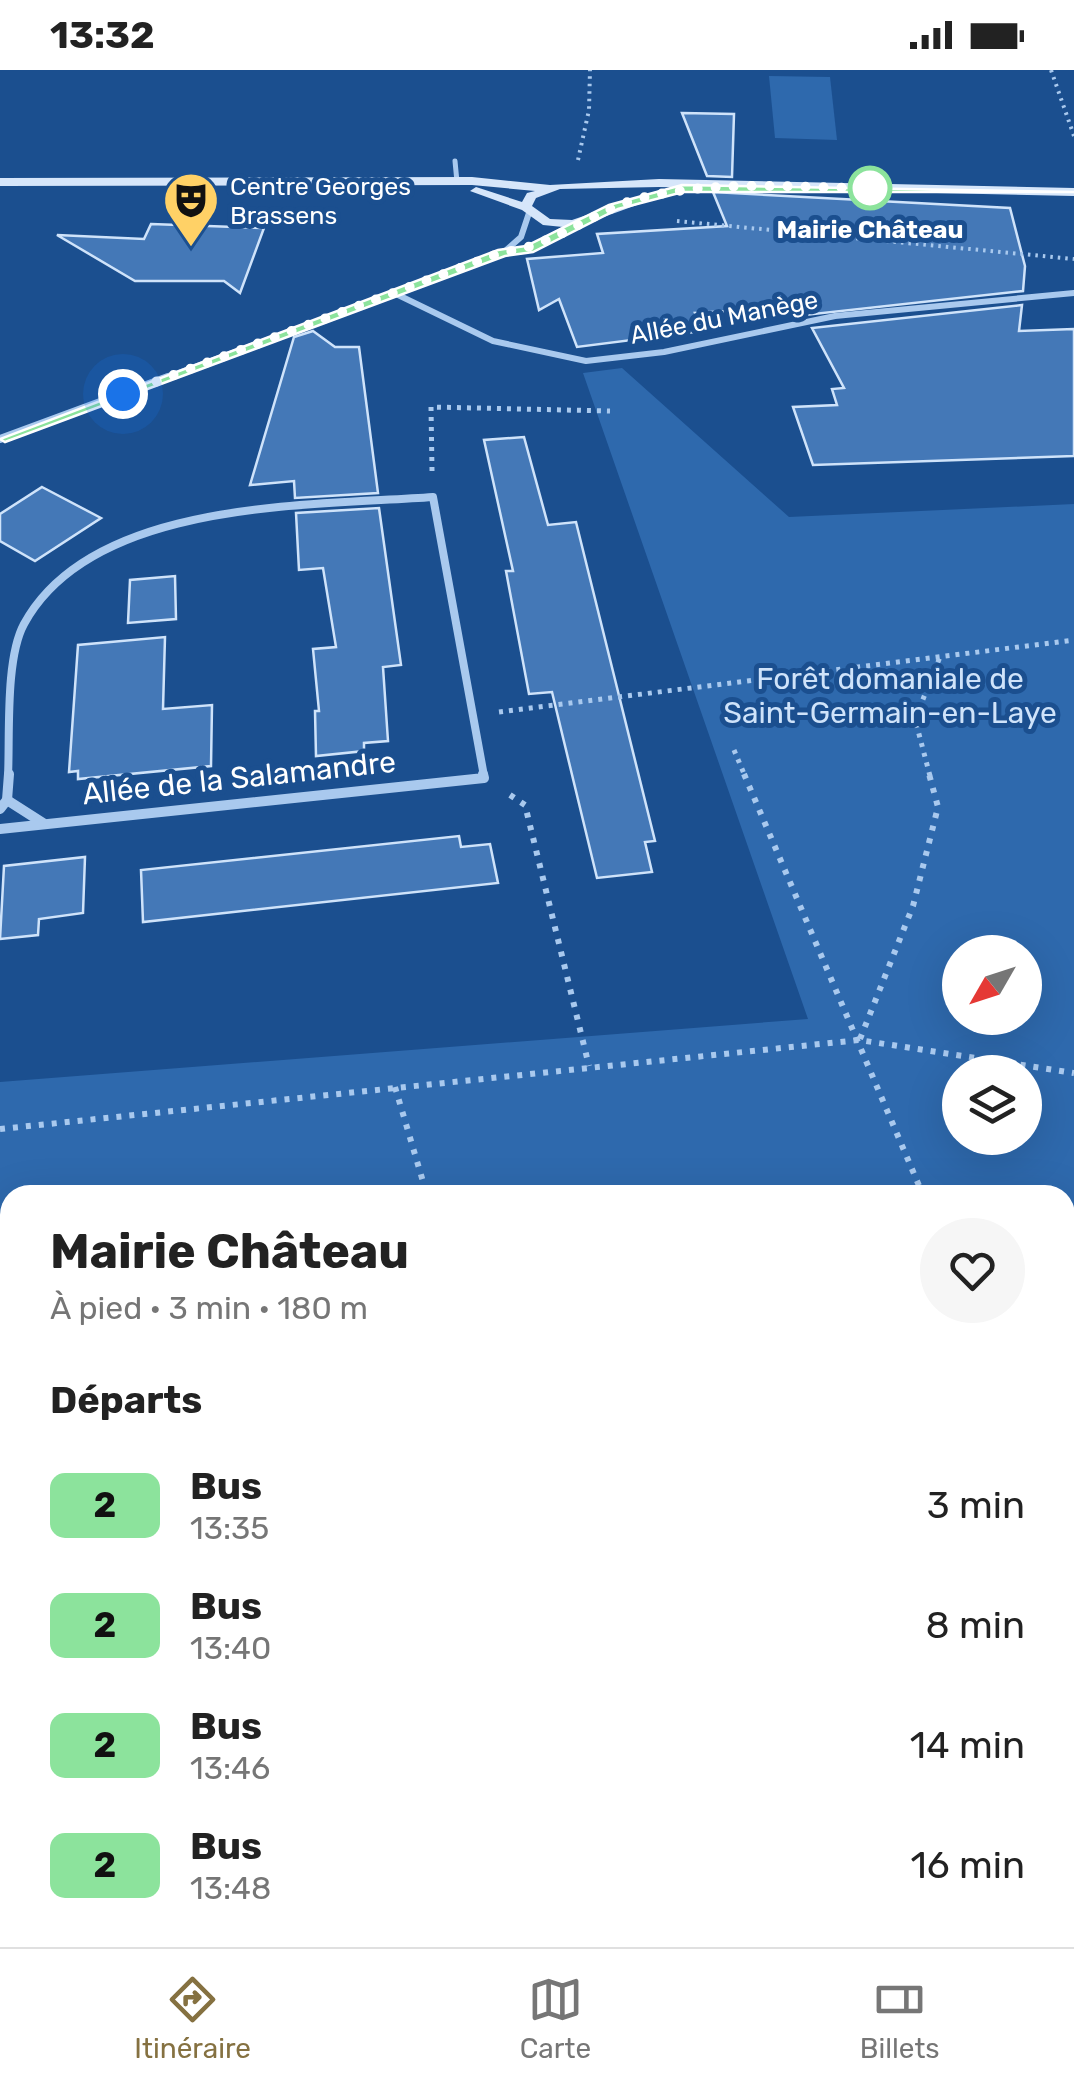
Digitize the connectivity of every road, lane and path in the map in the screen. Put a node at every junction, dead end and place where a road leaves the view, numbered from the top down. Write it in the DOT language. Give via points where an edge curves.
graph roads {
  1 [pos="590,70"];
  2 [pos="1051,70"];
  3 [pos="1074,136"];
  4 [pos="455,161"];
  5 [pos="0,182"];
  6 [pos="456,182"];
  7 [pos="420,183"];
  8 [pos="698,186"];
  9 [pos="578,187"];
  10 [pos="548,188"];
  11 [pos="1074,192"];
  12 [pos="527,210"];
  13 [pos="603,214"];
  14 [pos="662,219"];
  15 [pos="573,224"];
  16 [pos="503,252"];
  17 [pos="1074,259"];
  18 [pos="394,293"];
  19 [pos="1074,293"];
  20 [pos="610,411"];
  21 [pos="0,439"];
  22 [pos="433,498"];
  23 [pos="1074,640"];
  24 [pos="940,657"];
  25 [pos="473,715"];
  26 [pos="734,750"];
  27 [pos="484,778"];
  28 [pos="3,805"];
  29 [pos="44,824"];
  30 [pos="0,829"];
  31 [pos="860,1040"];
  32 [pos="589,1066"];
  33 [pos="1074,1073"];
  34 [pos="395,1086"];
  35 [pos="0,1129"];
  36 [pos="425,1185"];
  37 [pos="919,1185"];
  1 -- 9 [label="path"];
  2 -- 3 [label="path"];
  4 -- 6 [label="lane"];
  5 -- 7 [label="main road"];
  6 -- 7 [label="main road"];
  6 -- 10 [label="main road"];
  7 -- 12 [label="main road" via="476,191"];
  8 -- 9 [label="main road"];
  8 -- 11 [label="main road"];
  8 -- 13 [label="main road"];
  9 -- 10 [label="main road"];
  9 -- 13 [label="main road" via="601,196"];
  10 -- 12 [label="main road" via="530,196"];
  12 -- 15 [label="main road" via="547,222"];
  12 -- 16 [label="street" via="522,237"];
  13 -- 15 [label="main road"];
  14 -- 17 [label="path"];
  15 -- 16 [label="street" via="528,250"];
  16 -- 18 [label="street"];
  18 -- 19 [label="street, Allée du Manège" via="493,341 586,361 664,352 835,316"];
  18 -- 21 [label="street"];
  20 -- 22 [label="path" via="431,407"];
  22 -- 25 [label="street"];
  22 -- 28 [label="street" via="181,521 101,551 35,604 21,631"];
  23 -- 24 [label="path"];
  24 -- 25 [label="path"];
  24 -- 31 [label="path" via="914,719 938,807 913,906"];
  25 -- 27 [label="street"];
  26 -- 31 [label="path"];
  27 -- 29 [label="street, Allée de la Salamandre"];
  27 -- 32 [label="path" via="525,804"];
  28 -- 29 [label="street"];
  29 -- 30 [label="street, Allée de la Salamandre"];
  31 -- 32 [label="path"];
  31 -- 33 [label="path"];
  31 -- 37 [label="path"];
  32 -- 34 [label="path"];
  34 -- 35 [label="path"];
  34 -- 36 [label="path"];
}
